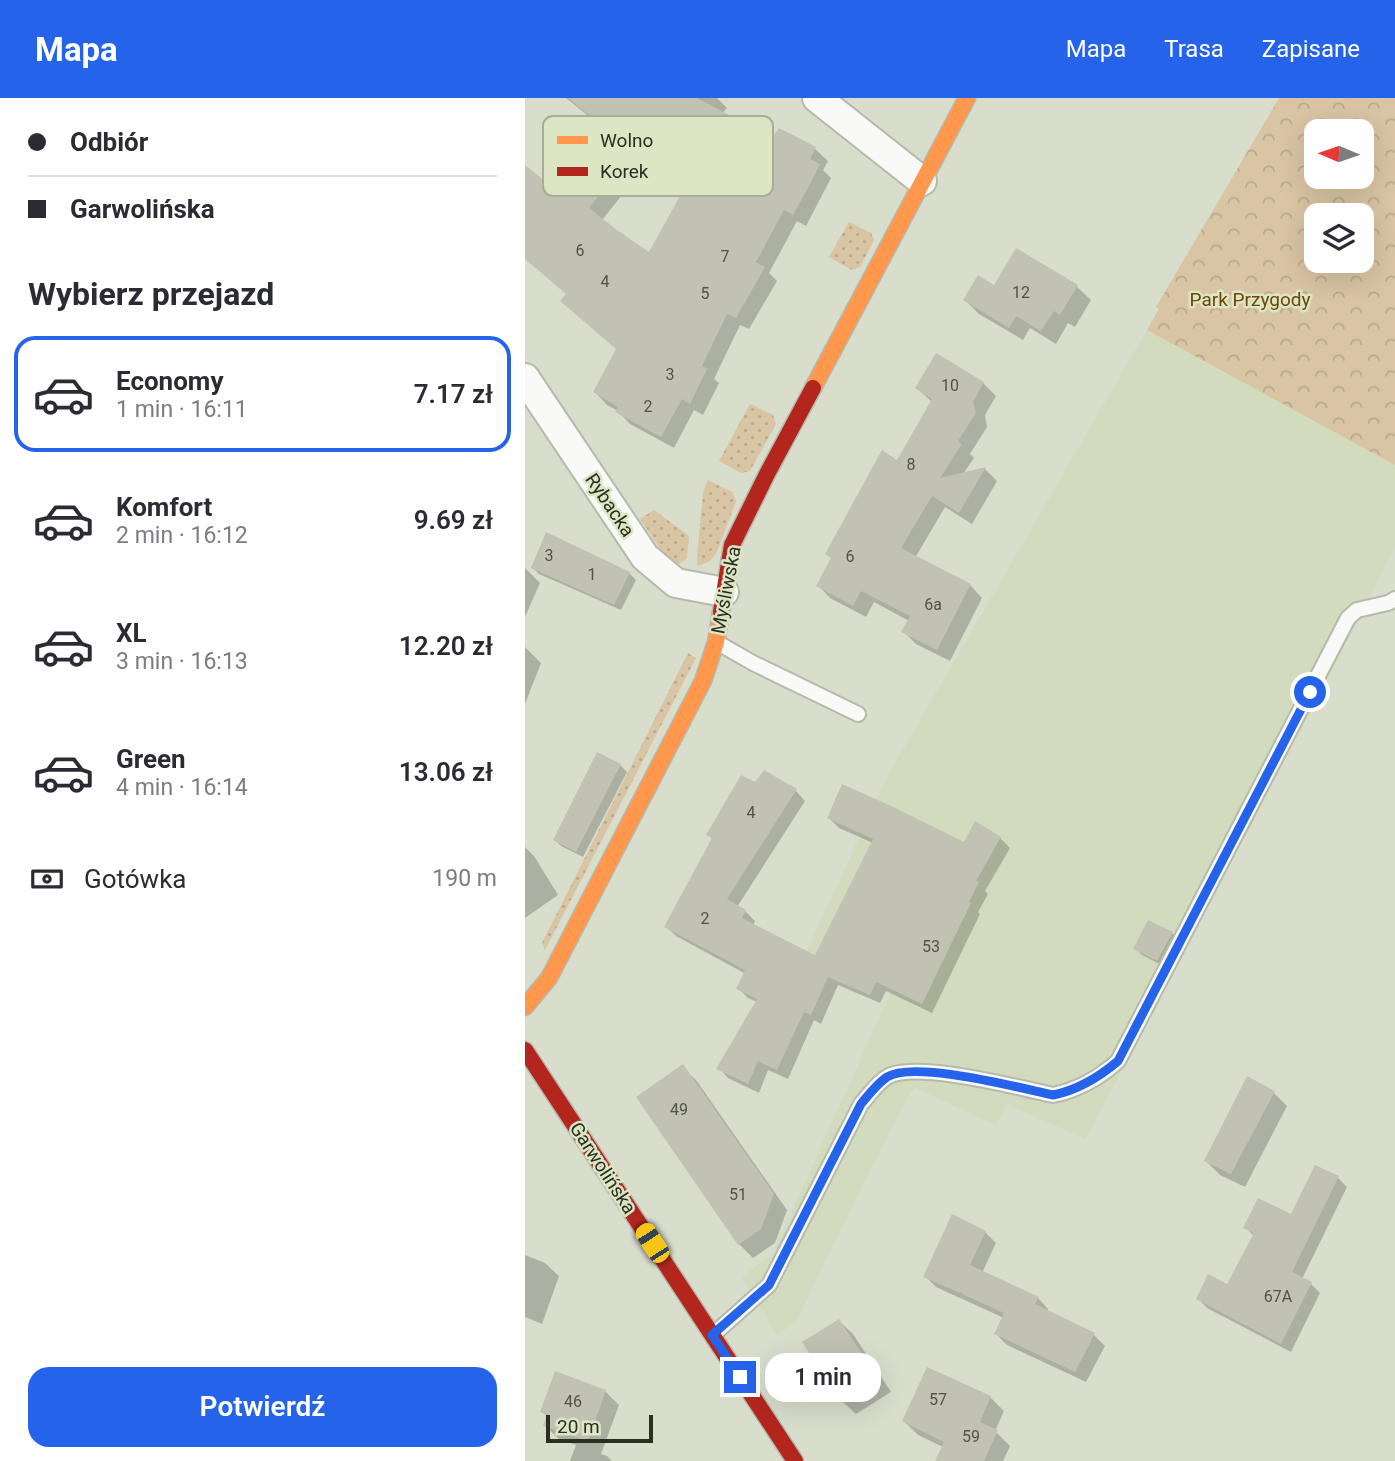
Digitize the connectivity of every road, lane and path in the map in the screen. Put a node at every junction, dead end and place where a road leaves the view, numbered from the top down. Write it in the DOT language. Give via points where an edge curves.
graph roads {
  1 [pos="817,98"];
  2 [pos="967,98"];
  3 [pos="922,181"];
  4 [pos="525,378"];
  5 [pos="724,592"];
  6 [pos="1395,599"];
  7 [pos="716,642"];
  8 [pos="858,714"];
  9 [pos="525,1007"];
  10 [pos="525,1050"];
  11 [pos="712,1335"];
  12 [pos="795,1461"];
  1 -- 3 [label="street"];
  2 -- 3 [label="street, Myśliwska"];
  3 -- 5 [label="street, Myśliwska" via="732,545"];
  4 -- 5 [label="street, Rybacka" via="645,556 676,583"];
  5 -- 7 [label="street, Myśliwska"];
  6 -- 11 [label="lane" via="1357,610 1348,618 1118,1061 1102,1076 1053,1095 942,1073 889,1076 861,1104 769,1285"];
  7 -- 8 [label="lane"];
  7 -- 9 [label="street, Myśliwska" via="703,681 549,978"];
  10 -- 11 [label="street, Garwolińska"];
  11 -- 12 [label="street, Garwolińska"];
}
